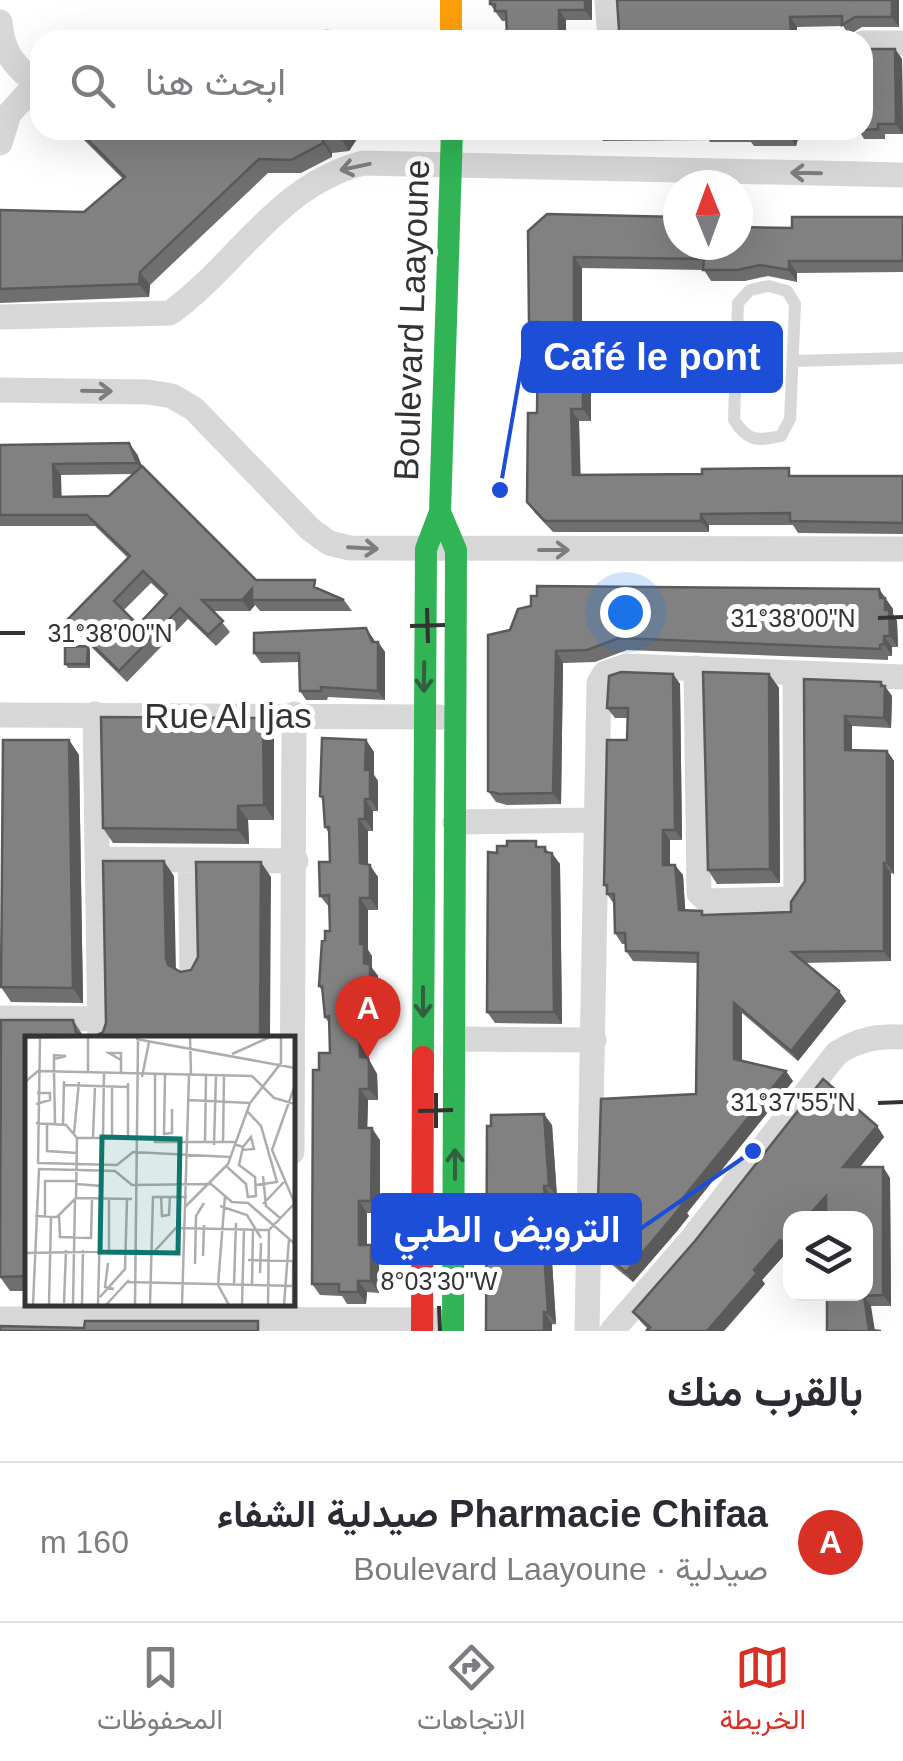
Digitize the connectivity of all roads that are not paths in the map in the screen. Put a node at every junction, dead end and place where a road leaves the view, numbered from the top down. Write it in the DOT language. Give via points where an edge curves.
graph roads {
  1 [pos="451,0"];
  2 [pos="607,0"];
  3 [pos="0,22"];
  4 [pos="451,30"];
  5 [pos="609,30"];
  6 [pos="903,42"];
  7 [pos="873,44"];
  8 [pos="30,78"];
  9 [pos="30,94"];
  10 [pos="452,140"];
  11 [pos="0,143"];
  12 [pos="452,163"];
  13 [pos="903,175"];
  14 [pos="0,317"];
  15 [pos="903,358"];
  16 [pos="793,360"];
  17 [pos="0,390"];
  18 [pos="440,512"];
  19 [pos="903,549"];
  20 [pos="426,550"];
  21 [pos="456,550"];
  22 [pos="696,668"];
  23 [pos="795,673"];
  24 [pos="903,677"];
  25 [pos="95,714"];
  26 [pos="294,714"];
  27 [pos="0,715"];
  28 [pos="424,717"];
  29 [pos="456,717"];
  30 [pos="595,820"];
  31 [pos="455,822"];
  32 [pos="98,859"];
  33 [pos="190,861"];
  34 [pos="296,861"];
  35 [pos="192,971"];
  36 [pos="0,1018"];
  37 [pos="100,1029"];
  38 [pos="294,1036"];
  39 [pos="903,1037"];
  40 [pos="456,1038"];
  41 [pos="594,1040"];
  42 [pos="96,1311"];
  43 [pos="292,1318"];
  44 [pos="0,1319"];
  45 [pos="183,1325"];
  46 [pos="422,1326"];
  47 [pos="453,1326"];
  48 [pos="588,1331"];
  49 [pos="612,1331"];
  1 -- 4 [label="street"];
  2 -- 5 [label="street"];
  3 -- 8 [label="street" via="7,55"];
  6 -- 7 [label="street"];
  9 -- 11 [label="street" via="9,114"];
  10 -- 12 [label="street, Boulevard Laayoune"];
  13 -- 12 [label="street, one-way"];
  12 -- 14 [label="street, one-way" via="363,163 302,188 170,314"];
  12 -- 18 [label="street, Boulevard Laayoune"];
  15 -- 16 [label="lane"];
  16 -- 16 [label="lane" via="796,304 787,290 750,290 738,302 734,420 743,434 760,440 781,436 790,418"];
  17 -- 20 [label="street, one-way" via="172,396 194,409 329,543"];
  18 -- 20 [label="street, Boulevard Laayoune"];
  18 -- 21 [label="street, Boulevard Laayoune"];
  21 -- 19 [label="street, one-way"];
  20 -- 21 [label="street"];
  20 -- 28 [label="street, Boulevard Laayoune, one-way"];
  21 -- 29 [label="street, Boulevard Laayoune"];
  22 -- 23 [label="street"];
  22 -- 23 [label="street" via="699,893 707,900 790,899 796,891"];
  22 -- 30 [label="street" via="626,666 606,673 597,693"];
  23 -- 24 [label="street"];
  25 -- 26 [label="street, Rue Al Ijas"];
  25 -- 27 [label="street, Rue Al Ijas"];
  25 -- 32 [label="street"];
  26 -- 28 [label="street, Rue Al Ijas"];
  26 -- 34 [label="street"];
  28 -- 29 [label="street, Rue Al Ijas"];
  28 -- 46 [label="street, Boulevard Laayoune, one-way"];
  29 -- 31 [label="street, Boulevard Laayoune"];
  30 -- 31 [label="street"];
  30 -- 41 [label="street"];
  31 -- 40 [label="street, Boulevard Laayoune"];
  32 -- 33 [label="street"];
  32 -- 37 [label="street"];
  33 -- 34 [label="street"];
  33 -- 35 [label="street"];
  34 -- 38 [label="street"];
  36 -- 37 [label="street"];
  39 -- 49 [label="street" via="856,1041 837,1053"];
  40 -- 41 [label="street"];
  47 -- 40 [label="street, Boulevard Laayoune, one-way"];
  41 -- 48 [label="street"];
  42 -- 44 [label="street"];
  42 -- 45 [label="street"];
  43 -- 45 [label="street"];
  43 -- 46 [label="street"];
  46 -- 47 [label="street"];
}
